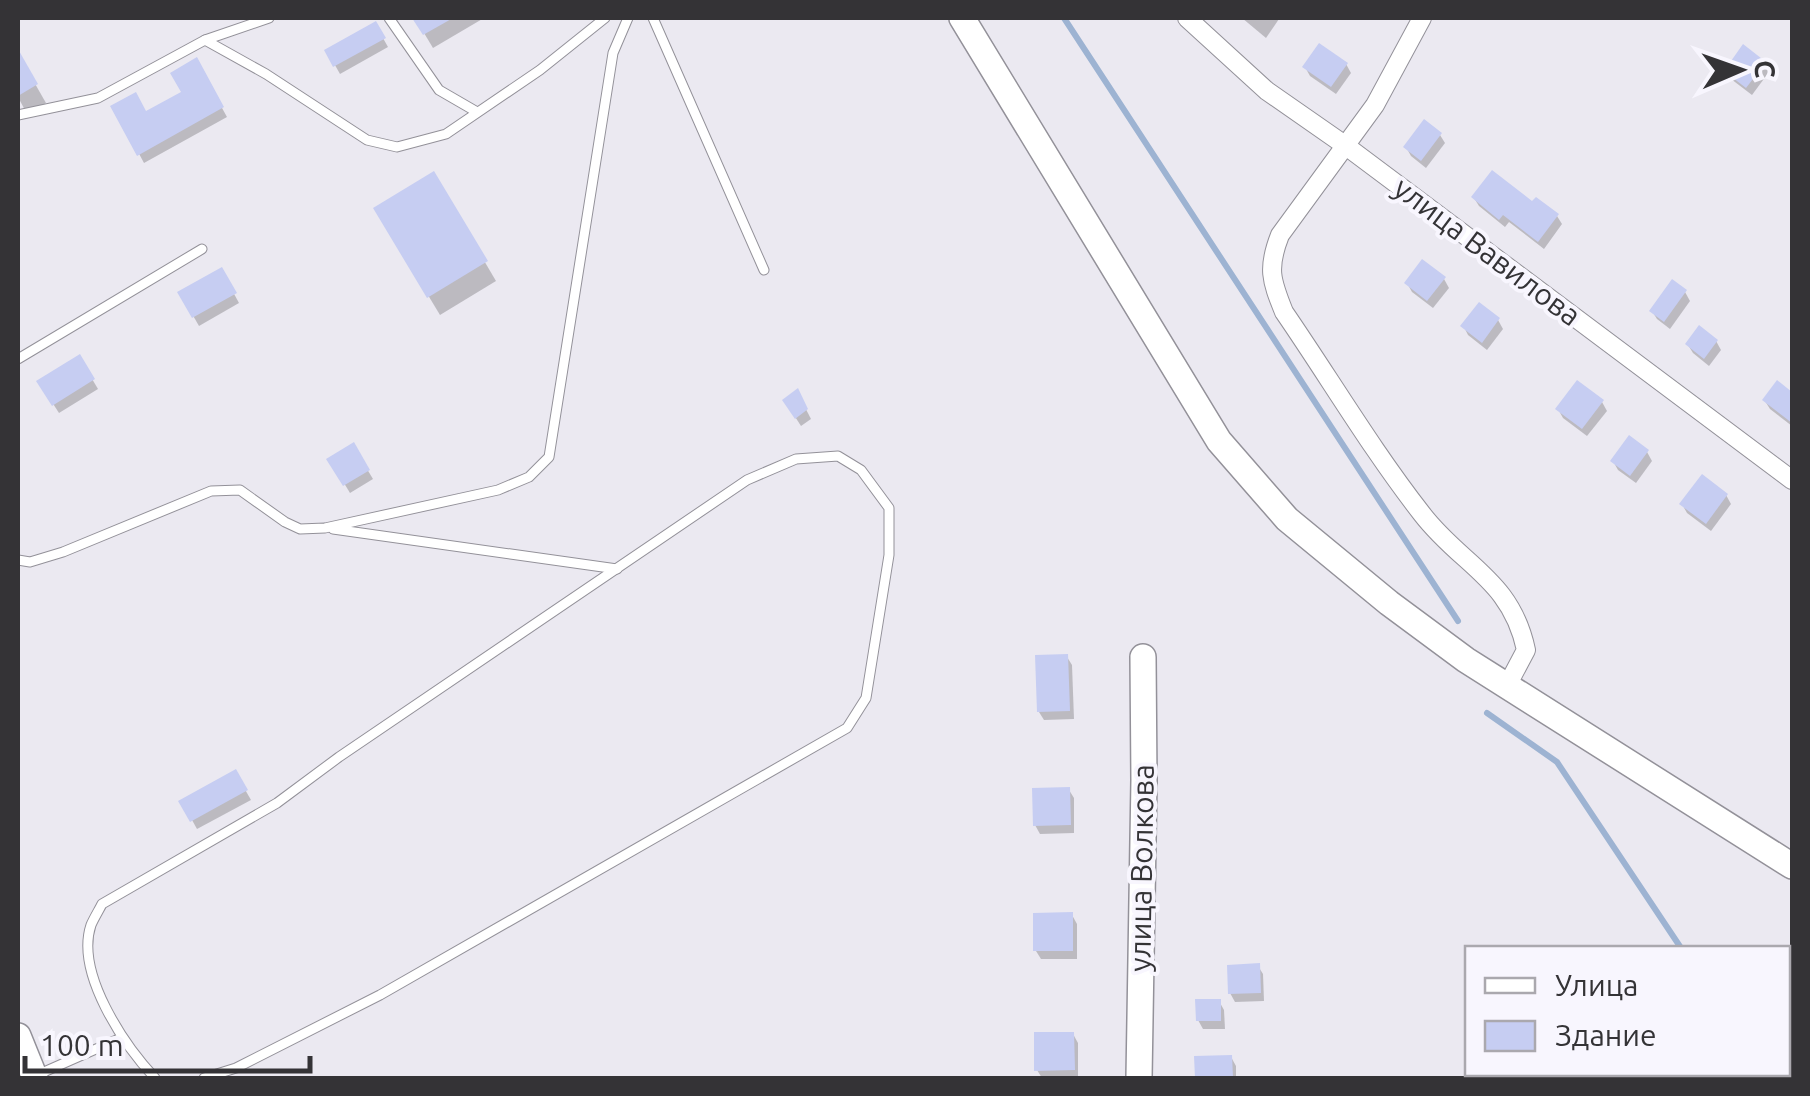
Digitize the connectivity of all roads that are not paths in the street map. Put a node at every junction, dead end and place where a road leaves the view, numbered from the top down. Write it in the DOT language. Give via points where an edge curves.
graph roads {
  1 [pos="269,18"];
  2 [pos="389,18"];
  3 [pos="605,18"];
  4 [pos="628,18"];
  5 [pos="653,18"];
  6 [pos="962,18"];
  7 [pos="1188,18"];
  8 [pos="1422,18"];
  9 [pos="205,40"];
  10 [pos="477,112"];
  11 [pos="18,115"];
  12 [pos="1346,146"];
  13 [pos="202,249"];
  14 [pos="764,270"];
  15 [pos="18,359"];
  16 [pos="1792,480"];
  17 [pos="326,528"];
  18 [pos="18,560"];
  19 [pos="617,569"];
  20 [pos="1142,657"];
  21 [pos="1508,684"];
  22 [pos="1792,866"];
  23 [pos="18,1036"];
  24 [pos="121,1038"];
  25 [pos="34,1078"];
  26 [pos="155,1078"];
  27 [pos="204,1078"];
  28 [pos="1138,1078"];
  1 -- 9 [label="lane"];
  2 -- 10 [label="lane" via="439,90"];
  3 -- 10 [label="lane"];
  4 -- 17 [label="lane" via="613,53 549,457 529,477 498,490"];
  5 -- 14 [label="lane"];
  6 -- 21 [label="street" via="1219,441 1254,485 1389,603"];
  7 -- 12 [label="street, улица Вавилова" via="1267,91"];
  8 -- 12 [label="street"];
  9 -- 10 [label="lane" via="368,140 398,147 446,134"];
  9 -- 11 [label="lane" via="98,98"];
  12 -- 16 [label="street, улица Вавилова"];
  12 -- 21 [label="street" via="1280,235 1271,278 1284,312 1423,516 1512,608 1526,650"];
  13 -- 15 [label="lane"];
  17 -- 18 [label="lane" via="285,522 240,490 211,492 63,552"];
  17 -- 19 [label="lane"];
  19 -- 24 [label="lane" via="277,804 102,904 90,927 93,977"];
  19 -- 27 [label="lane" via="747,480 796,459 838,456 861,470 889,508 890,554 866,698 846,728 778,768 380,995"];
  20 -- 28 [label="street, улица Волкова"];
  21 -- 22 [label="street"];
  23 -- 25 [label="street"];
  24 -- 25 [label="lane"];
  24 -- 26 [label="lane"];
}
